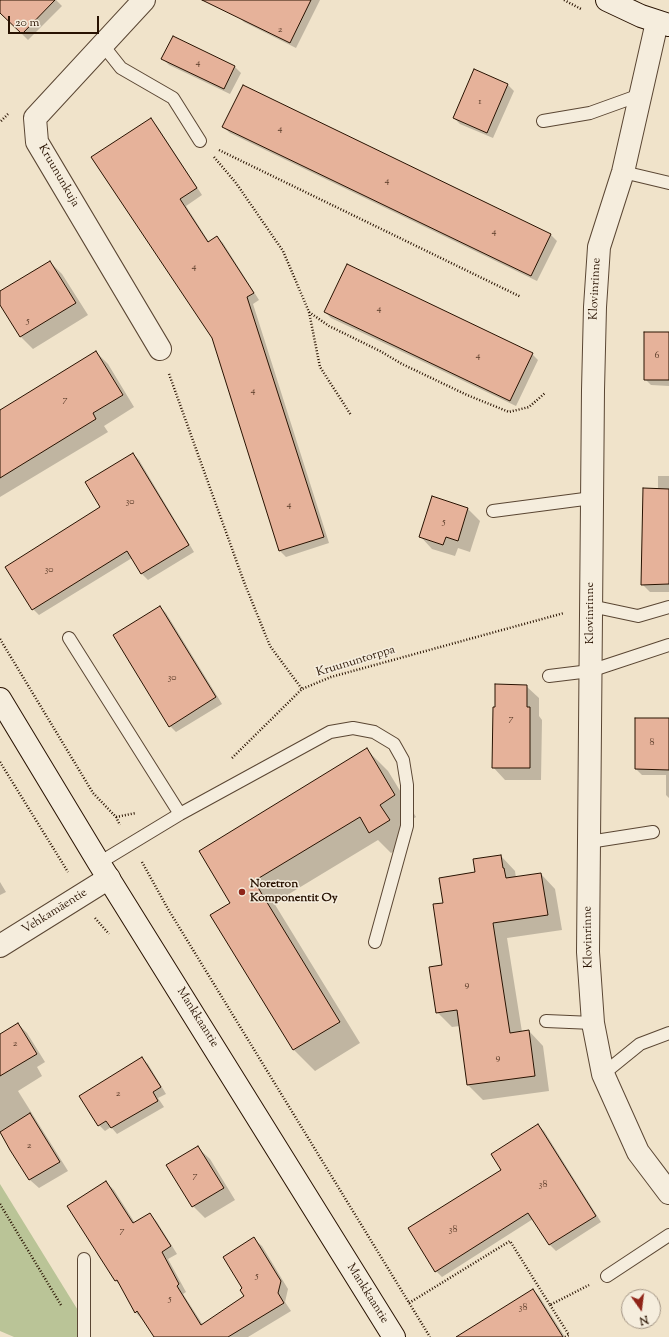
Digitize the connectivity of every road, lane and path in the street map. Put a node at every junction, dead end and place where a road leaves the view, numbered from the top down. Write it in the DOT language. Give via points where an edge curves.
graph roads {
  1 [pos="144,0"];
  2 [pos="612,1"];
  3 [pos="663,24"];
  4 [pos="102,44"];
  5 [pos="640,95"];
  6 [pos="543,121"];
  7 [pos="200,141"];
  8 [pos="623,172"];
  9 [pos="669,183"];
  10 [pos="521,297"];
  11 [pos="309,312"];
  12 [pos="160,349"];
  13 [pos="545,393"];
  14 [pos="351,416"];
  15 [pos="592,498"];
  16 [pos="493,512"];
  17 [pos="591,606"];
  18 [pos="669,607"];
  19 [pos="69,638"];
  20 [pos="0,639"];
  21 [pos="669,645"];
  22 [pos="590,671"];
  23 [pos="549,676"];
  24 [pos="302,689"];
  25 [pos="0,699"];
  26 [pos="227,761"];
  27 [pos="0,762"];
  28 [pos="170,797"];
  29 [pos="180,814"];
  30 [pos="653,832"];
  31 [pos="589,842"];
  32 [pos="144,864"];
  33 [pos="104,871"];
  34 [pos="72,878"];
  35 [pos="375,942"];
  36 [pos="0,946"];
  37 [pos="546,1021"];
  38 [pos="593,1023"];
  39 [pos="669,1033"];
  40 [pos="603,1074"];
  41 [pos="669,1193"];
  42 [pos="0,1204"];
  43 [pos="669,1235"];
  44 [pos="84,1259"];
  45 [pos="607,1276"];
  46 [pos="409,1303"];
  47 [pos="550,1305"];
  48 [pos="65,1310"];
  49 [pos="84,1337"];
  50 [pos="394,1337"];
  51 [pos="430,1337"];
  52 [pos="566,1337"];
  1 -- 4 [label="street, Kruununkuja"];
  2 -- 3 [label="street"];
  3 -- 5 [label="street, Klovinrinne"];
  4 -- 7 [label="lane" via="121,68 173,98"];
  4 -- 12 [label="street, Kruununkuja" via="35,118 37,142"];
  5 -- 6 [label="lane" via="590,113"];
  5 -- 8 [label="street, Klovinrinne"];
  7 -- 10 [label="path"];
  7 -- 11 [label="path" via="236,183 283,251"];
  8 -- 9 [label="lane"];
  8 -- 15 [label="street, Klovinrinne" via="599,247 595,308"];
  11 -- 13 [label="path" via="329,326 402,364 509,412 529,407"];
  11 -- 14 [label="path" via="320,367"];
  12 -- 24 [label="path" via="244,582 270,646"];
  15 -- 16 [label="lane"];
  15 -- 17 [label="street, Klovinrinne"];
  17 -- 18 [label="lane" via="638,616"];
  17 -- 22 [label="street, Klovinrinne"];
  17 -- 24 [label="path, Kruununtorppa" via="331,677"];
  19 -- 28 [label="lane"];
  20 -- 28 [label="path" via="93,793 116,816 139,813"];
  21 -- 22 [label="lane"];
  22 -- 23 [label="lane"];
  22 -- 31 [label="street, Klovinrinne"];
  24 -- 26 [label="path, Kruununtorppa"];
  25 -- 33 [label="street, Mankkaantie"];
  27 -- 34 [label="path"];
  28 -- 29 [label="lane"];
  29 -- 33 [label="lane"];
  29 -- 35 [label="lane" via="330,732 353,728 374,732 394,744 403,760 407,785 407,826"];
  30 -- 31 [label="lane"];
  31 -- 38 [label="street, Klovinrinne" via="588,952"];
  32 -- 46 [label="path" via="172,915"];
  33 -- 36 [label="street, Vehkamäentie"];
  33 -- 50 [label="street, Mankkaantie"];
  37 -- 38 [label="lane"];
  38 -- 40 [label="street, Klovinrinne"];
  39 -- 40 [label="lane" via="640,1044"];
  40 -- 41 [label="street, Klovinrinne" via="638,1152"];
  42 -- 48 [label="path"];
  43 -- 45 [label="lane"];
  44 -- 49 [label="lane"];
  45 -- 47 [label="path"];
  46 -- 47 [label="path" via="510,1241"];
  46 -- 51 [label="path"];
  47 -- 52 [label="path" via="569,1335"];
}
